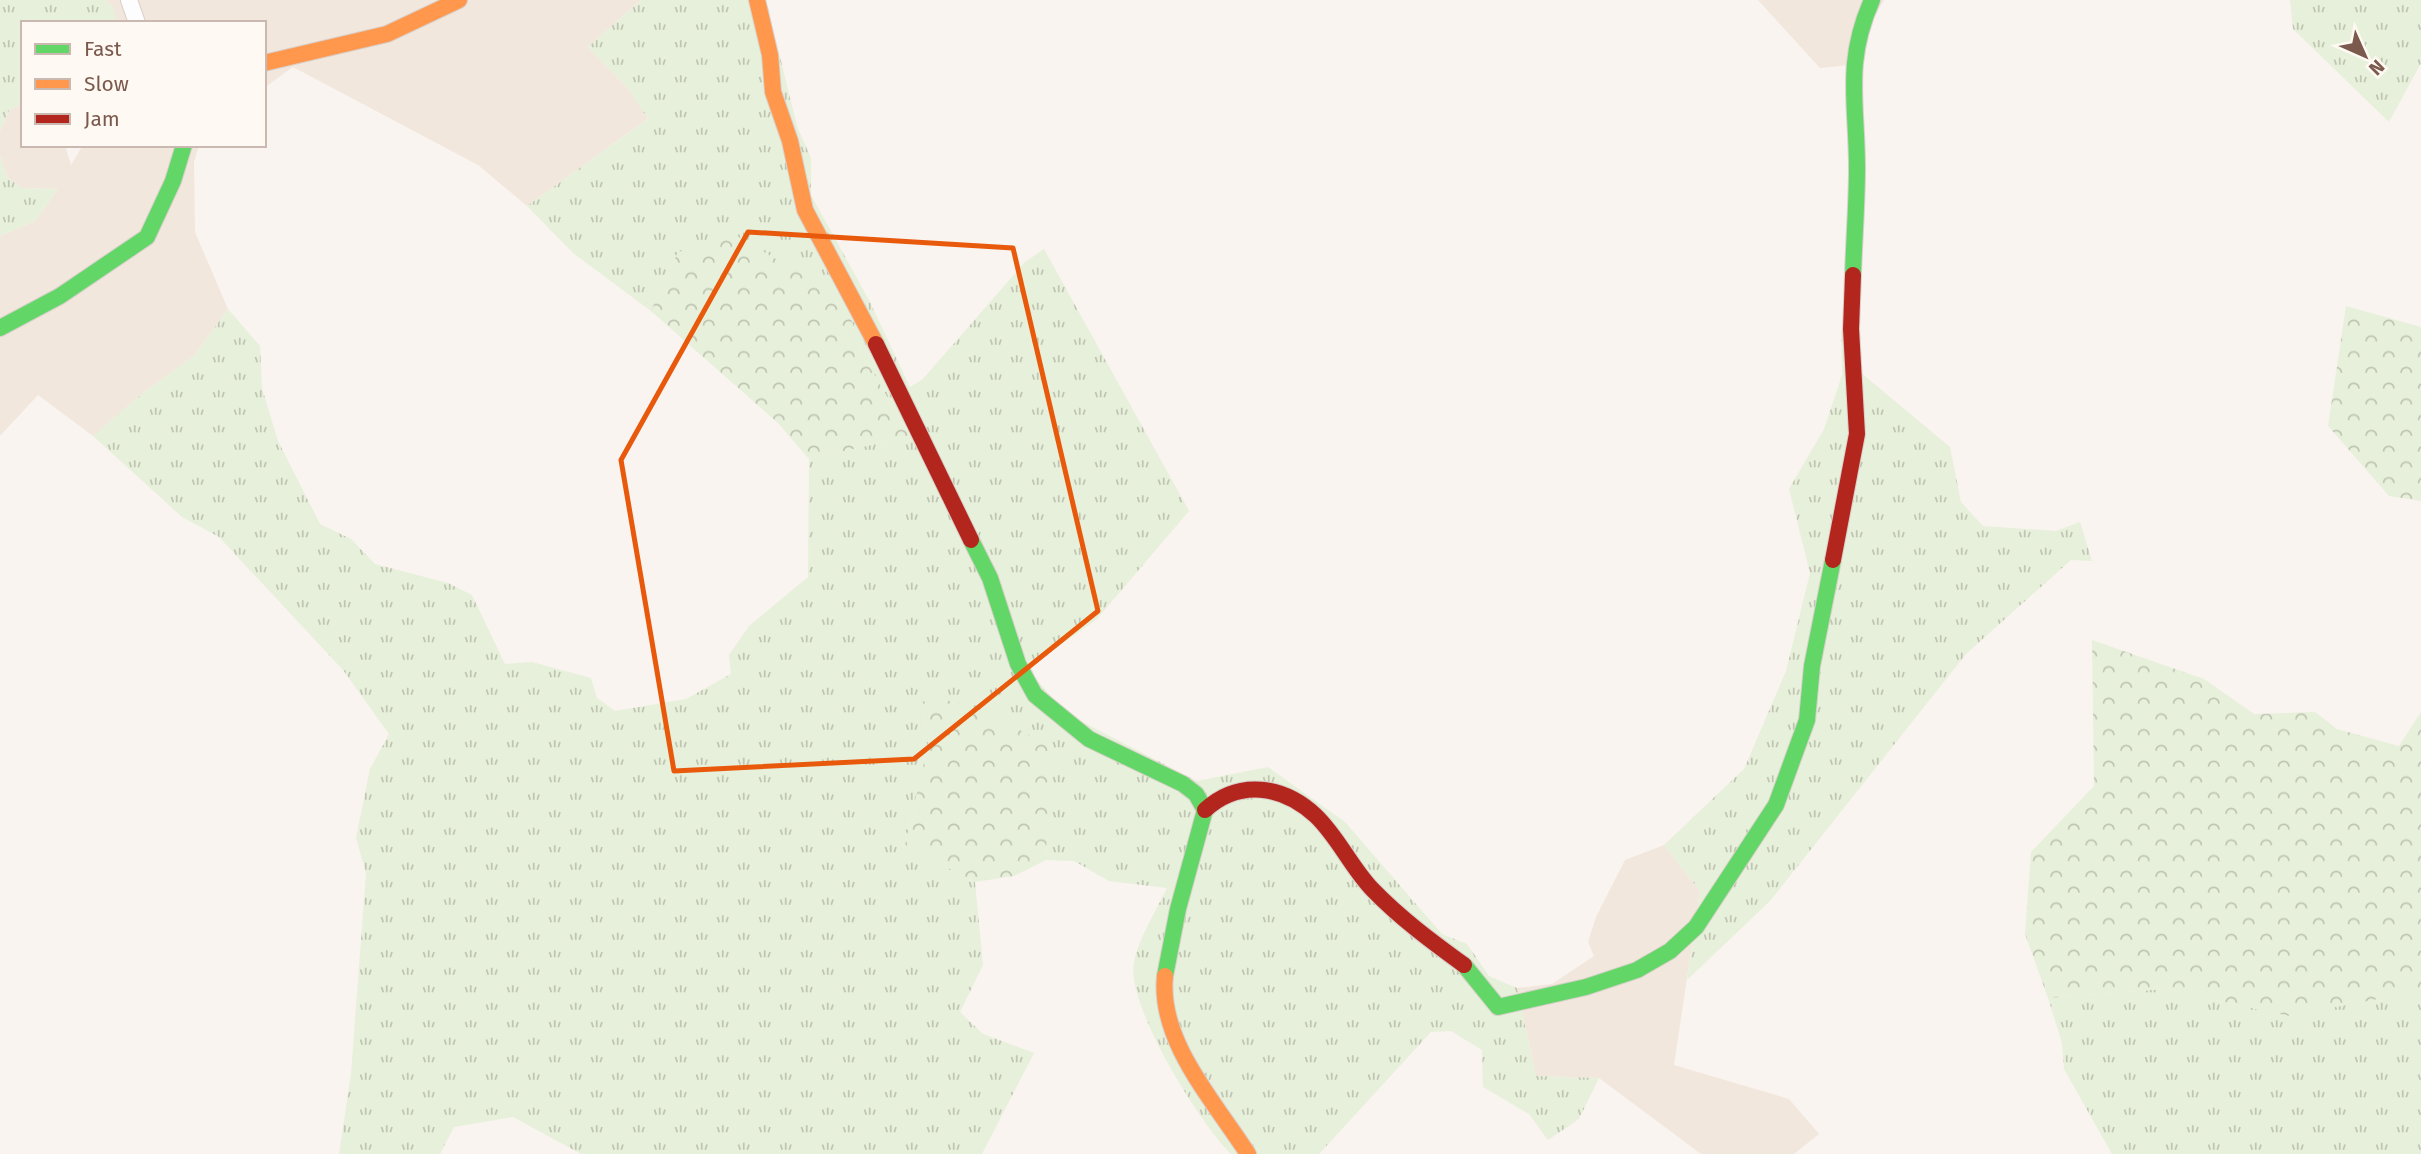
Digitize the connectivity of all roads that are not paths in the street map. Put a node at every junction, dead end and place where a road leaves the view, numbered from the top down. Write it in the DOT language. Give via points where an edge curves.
graph roads {
  1 [pos="129,0"];
  2 [pos="458,0"];
  3 [pos="757,0"];
  4 [pos="1872,0"];
  5 [pos="136,21"];
  6 [pos="266,63"];
  7 [pos="183,147"];
  8 [pos="0,328"];
  9 [pos="1205,810"];
  10 [pos="1248,1154"];
  1 -- 5 [label="street"];
  2 -- 6 [label="street" via="387,34"];
  3 -- 9 [label="street" via="773,92 790,141 805,211 853,297 990,578 1035,695 1089,739 1183,784"];
  4 -- 9 [label="street" via="1853,60 1857,167 1851,329 1857,434 1812,666 1807,720 1776,805 1696,927 1670,951 1637,970 1498,1007 1464,965 1406,923 1369,886 1316,816 1287,797 1252,787 1218,798"];
  7 -- 8 [label="street" via="147,237 60,296"];
  9 -- 10 [label="street" via="1165,967 1164,1003 1176,1036"];
}
